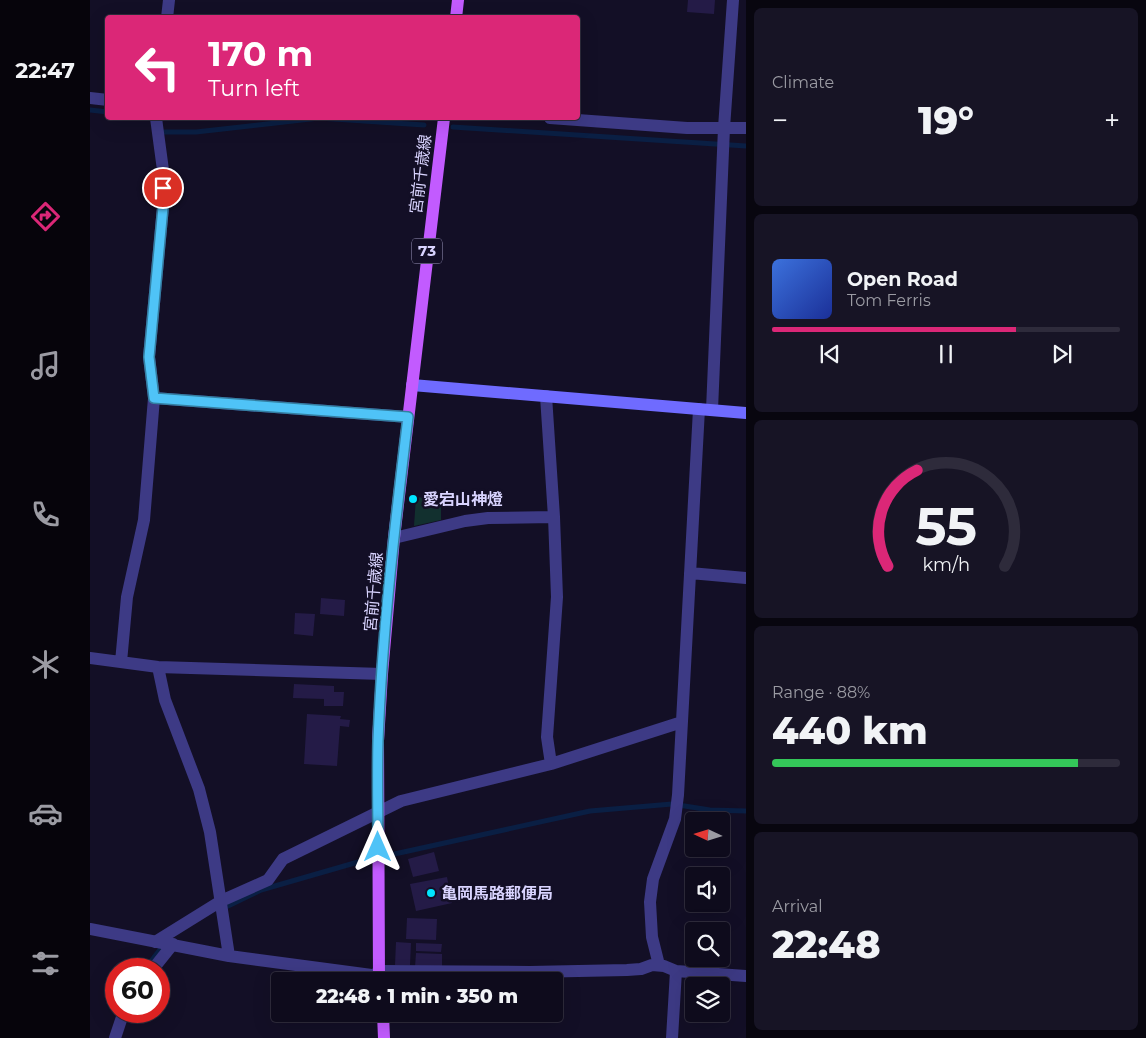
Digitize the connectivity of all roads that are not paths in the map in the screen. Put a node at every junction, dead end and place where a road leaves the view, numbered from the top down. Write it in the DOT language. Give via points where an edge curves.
graph roads {
  1 [pos="168,0"];
  2 [pos="458,0"];
  3 [pos="733,0"];
  4 [pos="167,15"];
  5 [pos="456,15"];
  6 [pos="90,98"];
  7 [pos="105,100"];
  8 [pos="156,120"];
  9 [pos="444,120"];
  10 [pos="577,120"];
  11 [pos="724,128"];
  12 [pos="746,128"];
  13 [pos="412,385"];
  14 [pos="546,396"];
  15 [pos="154,398"];
  16 [pos="706,409"];
  17 [pos="746,413"];
  18 [pos="408,417"];
  19 [pos="554,517"];
  20 [pos="394,538"];
  21 [pos="690,574"];
  22 [pos="746,578"];
  23 [pos="90,658"];
  24 [pos="121,662"];
  25 [pos="158,667"];
  26 [pos="382,674"];
  27 [pos="682,722"];
  28 [pos="550,764"];
  29 [pos="378,813"];
  30 [pos="221,901"];
  31 [pos="90,929"];
  32 [pos="156,942"];
  33 [pos="173,944"];
  34 [pos="229,956"];
  35 [pos="162,958"];
  36 [pos="659,965"];
  37 [pos="676,971"];
  38 [pos="349,972"];
  39 [pos="379,972"];
  40 [pos="530,972"];
  41 [pos="746,976"];
  42 [pos="383,1022"];
  43 [pos="120,1023"];
  44 [pos="115,1038"];
  45 [pos="384,1038"];
  46 [pos="672,1038"];
  1 -- 4 [label="street"];
  2 -- 5 [label="main road"];
  3 -- 11 [label="street"];
  6 -- 7 [label="street"];
  8 -- 15 [label="street" via="163,170 163,207 149,357"];
  9 -- 13 [label="main road, 宮前千歳線 / 73"];
  10 -- 11 [label="street"];
  11 -- 12 [label="street"];
  11 -- 16 [label="street"];
  13 -- 14 [label="street"];
  13 -- 18 [label="main road, 宮前千歳線 / 73"];
  14 -- 16 [label="street"];
  14 -- 19 [label="street"];
  15 -- 18 [label="street"];
  15 -- 24 [label="street" via="144,520 127,597"];
  16 -- 17 [label="street"];
  16 -- 21 [label="street"];
  18 -- 20 [label="main road, 宮前千歳線 / 73"];
  19 -- 20 [label="street" via="465,520"];
  19 -- 28 [label="street" via="557,597 547,737"];
  20 -- 26 [label="main road, 宮前千歳線 / 73"];
  21 -- 22 [label="street"];
  21 -- 27 [label="street"];
  23 -- 24 [label="street"];
  24 -- 25 [label="street"];
  25 -- 26 [label="street"];
  25 -- 30 [label="street" via="165,700 199,790 210,832"];
  26 -- 29 [label="main road, 宮前千歳線 / 73"];
  27 -- 28 [label="street"];
  27 -- 36 [label="street" via="675,819 653,880 650,902 652,937"];
  28 -- 29 [label="street" via="401,801"];
  29 -- 30 [label="street" via="283,859 268,880"];
  29 -- 39 [label="main road, 宮前千歳線 / 73"];
  30 -- 32 [label="street"];
  30 -- 34 [label="street"];
  31 -- 32 [label="street"];
  32 -- 33 [label="street"];
  33 -- 34 [label="street"];
  33 -- 35 [label="street"];
  34 -- 38 [label="street"];
  36 -- 37 [label="street"];
  36 -- 40 [label="street" via="627,970"];
  37 -- 41 [label="street"];
  37 -- 46 [label="street"];
  42 -- 45 [label="main road"];
  43 -- 44 [label="street"];
}
